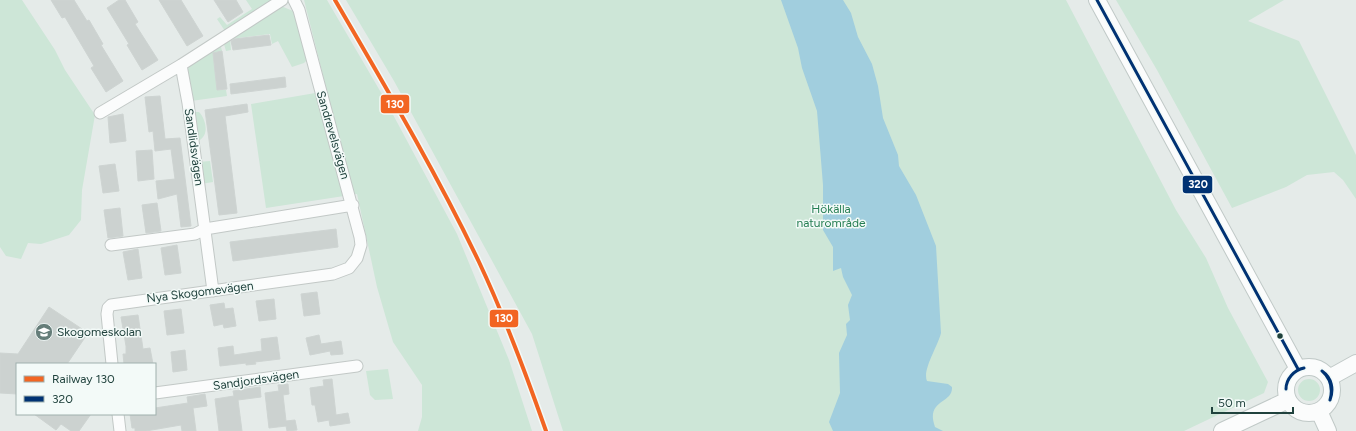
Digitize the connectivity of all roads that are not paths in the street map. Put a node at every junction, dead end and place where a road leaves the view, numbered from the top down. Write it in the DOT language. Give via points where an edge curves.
graph roads {
  1 [pos="282,0"];
  2 [pos="294,0"];
  3 [pos="1097,0"];
  4 [pos="181,65"];
  5 [pos="100,113"];
  6 [pos="353,205"];
  7 [pos="205,229"];
  8 [pos="111,245"];
  9 [pos="349,268"];
  10 [pos="212,290"];
  11 [pos="112,363"];
  12 [pos="1356,363"];
  13 [pos="356,366"];
  14 [pos="1298,369"];
  15 [pos="1329,378"];
  16 [pos="156,393"];
  17 [pos="1288,400"];
  18 [pos="1318,411"];
  19 [pos="118,415"];
  20 [pos="120,431"];
  21 [pos="1222,431"];
  22 [pos="1328,431"];
  1 -- 4 [label="street"];
  2 -- 6 [label="street, Sandrevelsvägen" via="299,10"];
  3 -- 14 [label="main road"];
  4 -- 5 [label="street"];
  4 -- 7 [label="street, Sandlidsvägen"];
  6 -- 7 [label="street"];
  6 -- 9 [label="street, Sandrevelsvägen" via="361,245 357,258"];
  7 -- 8 [label="street" via="195,234"];
  7 -- 10 [label="street, Sandlidsvägen"];
  9 -- 10 [label="street, Nya Skogomevägen" via="333,274"];
  10 -- 11 [label="street, Nya Skogomevägen" via="111,305 107,314"];
  12 -- 15 [label="main road"];
  13 -- 16 [label="street, Sandjordsvägen"];
  14 -- 15 [label="main road" via="1315,367"];
  14 -- 17 [label="main road" via="1287,383"];
  15 -- 18 [label="main road" via="1332,387 1331,397"];
  17 -- 18 [label="main road" via="1301,412"];
  17 -- 21 [label="main road"];
  18 -- 22 [label="main road"];
  19 -- 20 [label="street"];
}
